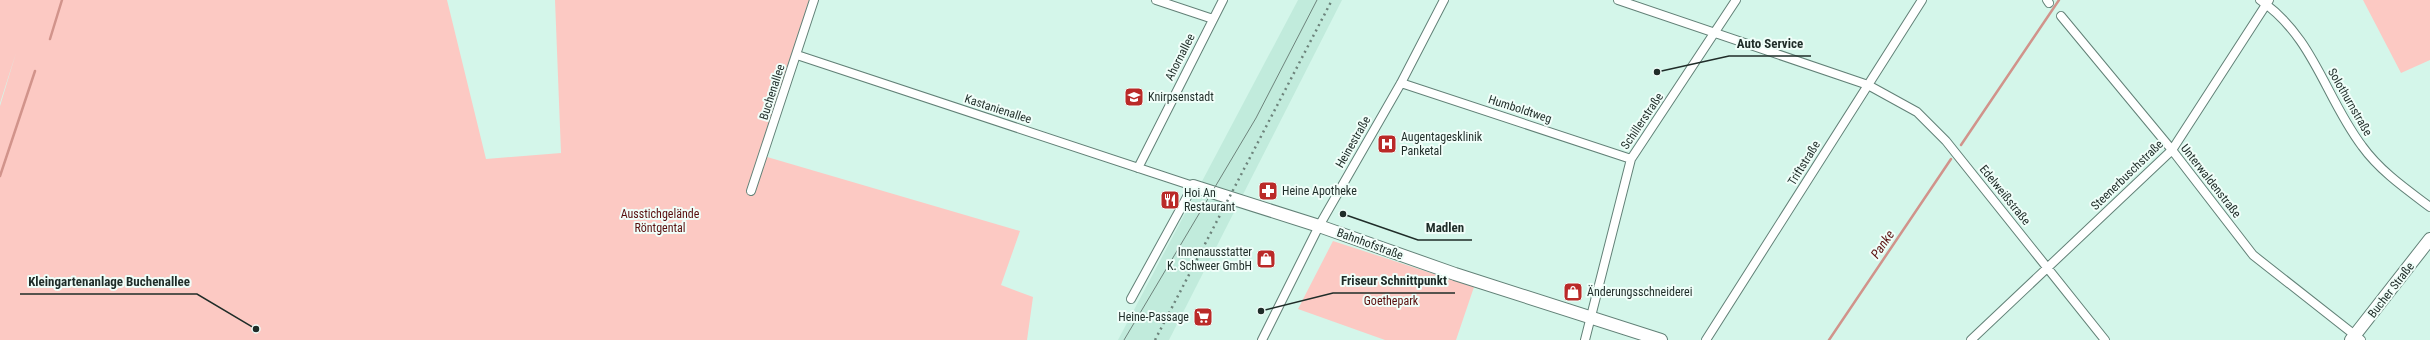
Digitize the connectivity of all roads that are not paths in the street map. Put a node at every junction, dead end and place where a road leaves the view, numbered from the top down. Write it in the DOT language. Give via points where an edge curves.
graph roads {
  1 [pos="814,0"];
  2 [pos="1156,0"];
  3 [pos="1223,0"];
  4 [pos="1444,0"];
  5 [pos="1618,0"];
  6 [pos="1736,0"];
  7 [pos="1922,0"];
  8 [pos="2265,1"];
  9 [pos="2061,16"];
  10 [pos="1213,19"];
  11 [pos="1715,33"];
  12 [pos="797,55"];
  13 [pos="1401,83"];
  14 [pos="1868,85"];
  15 [pos="2172,150"];
  16 [pos="1631,159"];
  17 [pos="1138,168"];
  18 [pos="1193,186"];
  19 [pos="751,192"];
  20 [pos="2430,207"];
  21 [pos="1318,226"];
  22 [pos="2430,239"];
  23 [pos="2047,267"];
  24 [pos="1131,299"];
  25 [pos="1592,318"];
  26 [pos="2356,338"];
  27 [pos="1262,340"];
  28 [pos="1585,340"];
  29 [pos="1661,340"];
  30 [pos="1706,340"];
  31 [pos="1971,340"];
  32 [pos="2105,340"];
  1 -- 12 [label="street, Buchenallee"];
  2 -- 10 [label="street"];
  3 -- 10 [label="street, Ahornallee"];
  4 -- 13 [label="street, Heinestraße"];
  5 -- 11 [label="street, Edelweißstraße"];
  6 -- 11 [label="street, Schillerstraße"];
  7 -- 14 [label="street, Triftstraße"];
  8 -- 15 [label="street, Steenerbuschstraße"];
  8 -- 20 [label="street, Solothurnstraße" via="2307,48 2362,146 2386,173"];
  9 -- 15 [label="street, Unterwaldenstraße"];
  10 -- 17 [label="street, Ahornallee"];
  11 -- 14 [label="street, Edelweißstraße"];
  11 -- 16 [label="street, Schillerstraße"];
  12 -- 17 [label="street, Kastanienallee"];
  12 -- 19 [label="street, Buchenallee"];
  13 -- 16 [label="street, Humboldtweg"];
  13 -- 21 [label="street, Heinestraße"];
  14 -- 23 [label="street, Edelweißstraße" via="1901,101 1935,128"];
  14 -- 30 [label="street, Triftstraße"];
  15 -- 23 [label="street, Steenerbuschstraße"];
  15 -- 26 [label="street, Unterwaldenstraße" via="2253,256"];
  16 -- 25 [label="street, Schillerstraße"];
  17 -- 18 [label="street, Kastanienallee"];
  18 -- 21 [label="street, Bahnhofstraße"];
  18 -- 24 [label="street"];
  21 -- 25 [label="street, Bahnhofstraße"];
  21 -- 27 [label="street, Heinestraße"];
  22 -- 26 [label="street, Bucher Straße"];
  23 -- 31 [label="street, Steenerbuschstraße"];
  23 -- 32 [label="street, Edelweißstraße"];
  25 -- 28 [label="street, Schillerstraße"];
  25 -- 29 [label="street, Bahnhofstraße"];
}
